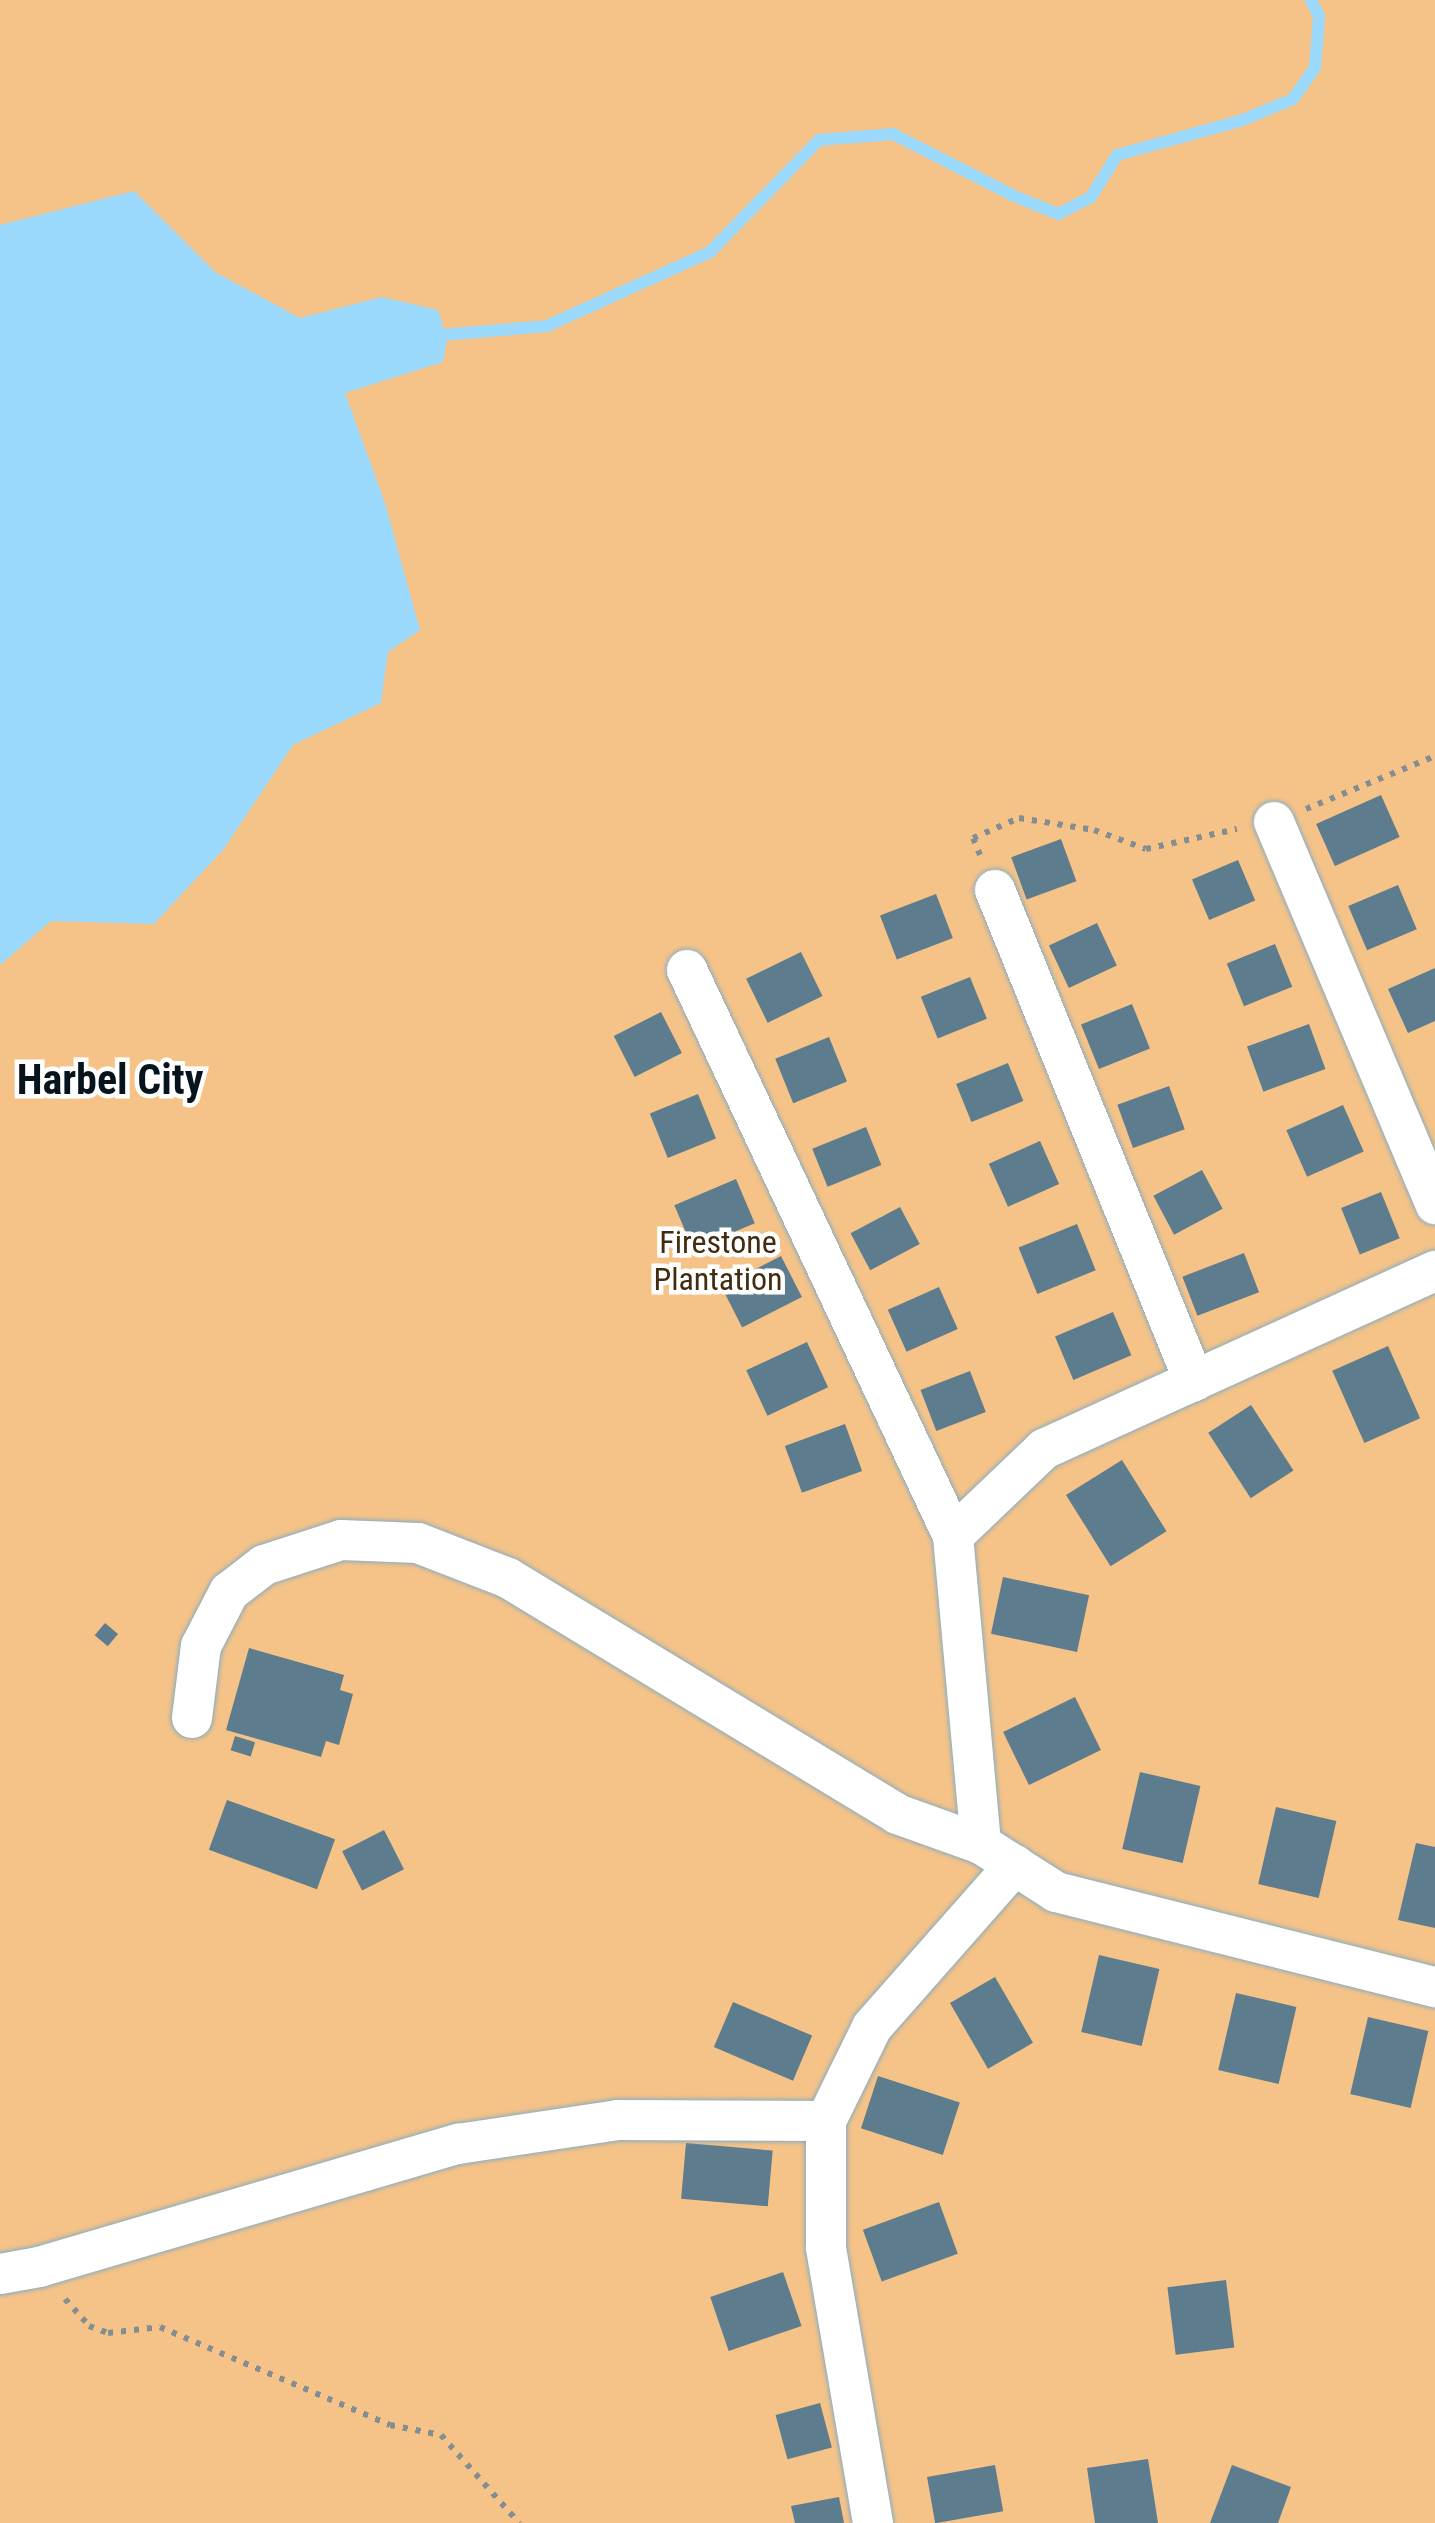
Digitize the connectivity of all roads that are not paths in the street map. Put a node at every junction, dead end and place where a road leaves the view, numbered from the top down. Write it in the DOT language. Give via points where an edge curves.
graph roads {
  1 [pos="1274,822"];
  2 [pos="995,890"];
  3 [pos="687,970"];
  4 [pos="1435,1204"];
  5 [pos="1435,1271"];
  6 [pos="1194,1381"];
  7 [pos="953,1536"];
  8 [pos="192,1718"];
  9 [pos="981,1844"];
  10 [pos="1015,1865"];
  11 [pos="1435,1986"];
  12 [pos="826,2121"];
  13 [pos="19,2271"];
  14 [pos="874,2523"];
  1 -- 4 [label="street"];
  2 -- 6 [label="street"];
  3 -- 7 [label="street"];
  5 -- 6 [label="street"];
  6 -- 7 [label="street" via="1044,1449"];
  7 -- 9 [label="street"];
  8 -- 9 [label="street" via="201,1646 230,1592 264,1564 341,1540 418,1543 508,1578 897,1814"];
  9 -- 10 [label="street"];
  10 -- 11 [label="street" via="1056,1892"];
  10 -- 12 [label="street" via="872,2026"];
  12 -- 13 [label="street" via="618,2120 458,2144"];
  12 -- 14 [label="street" via="826,2246"];
}
